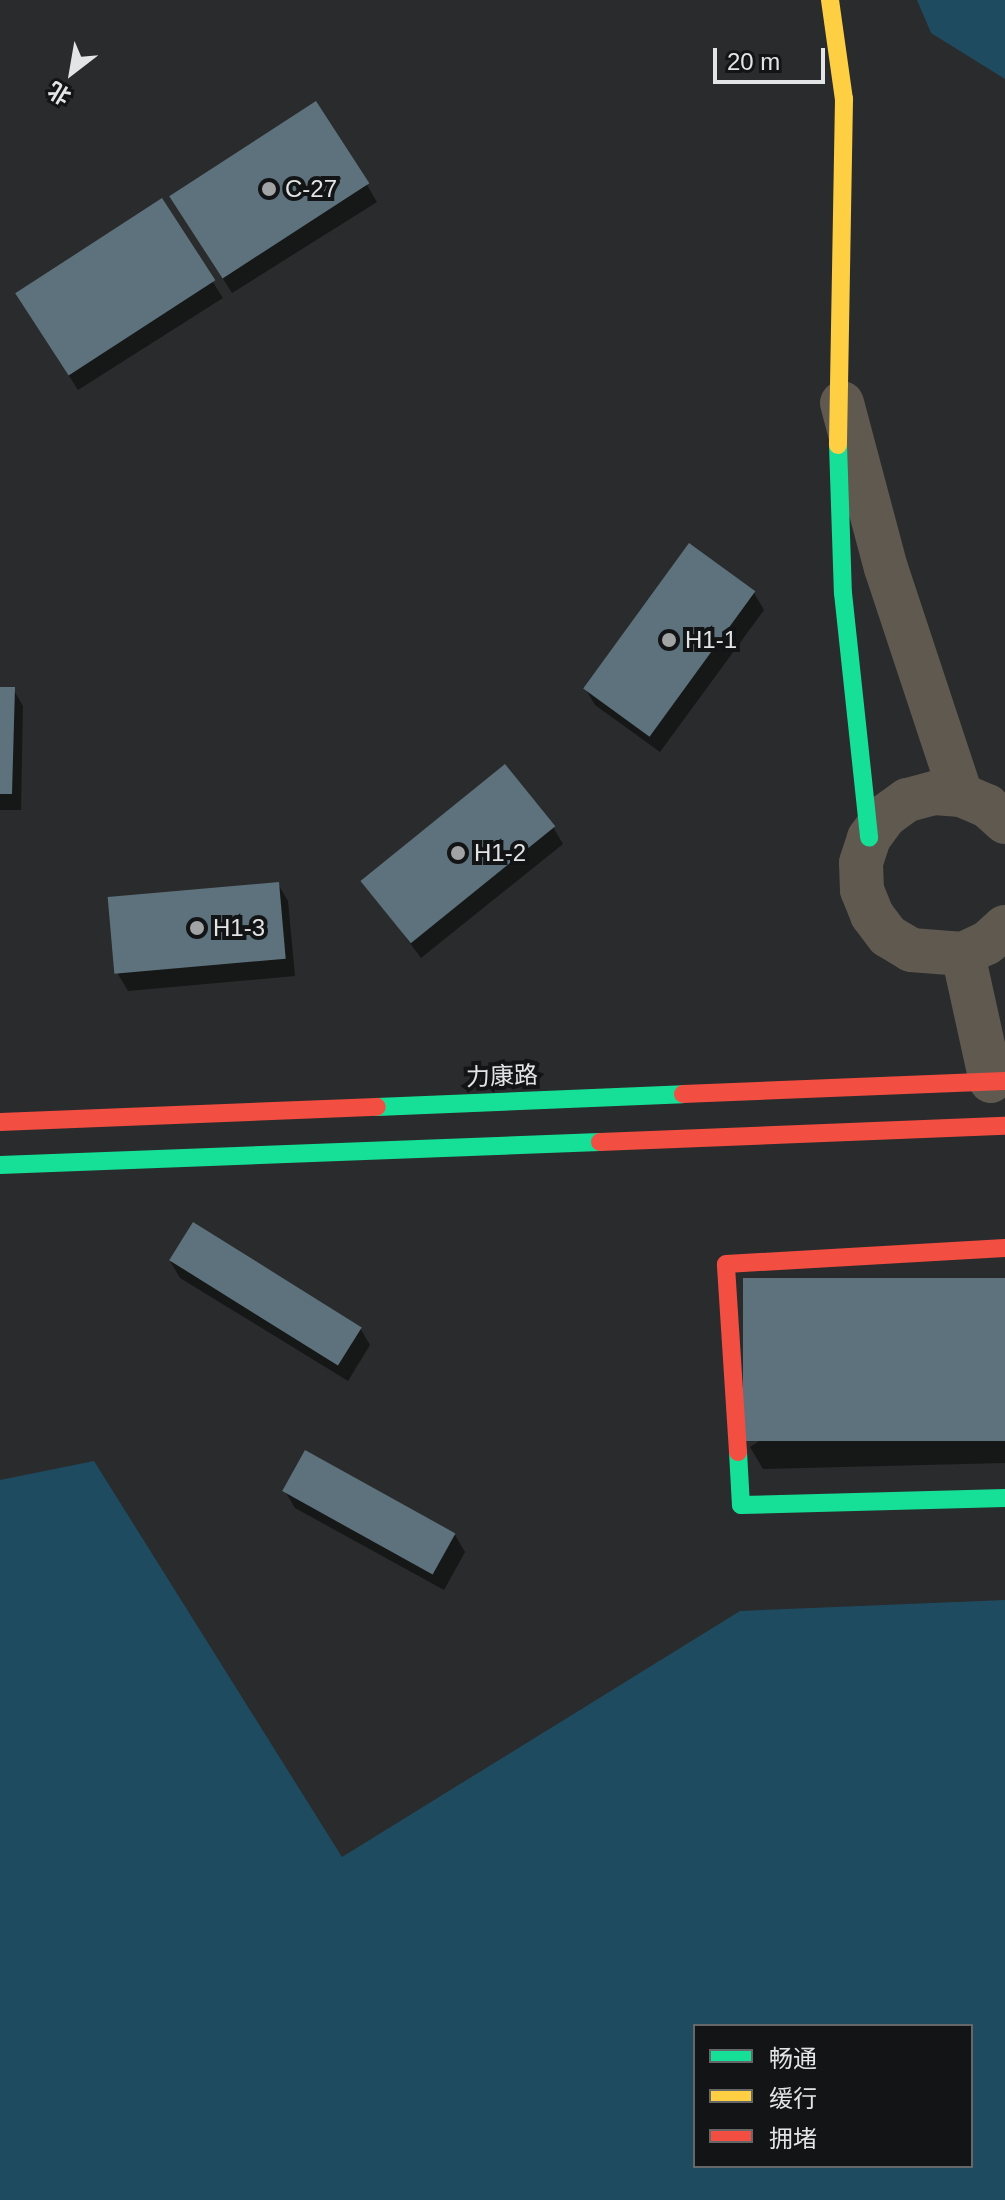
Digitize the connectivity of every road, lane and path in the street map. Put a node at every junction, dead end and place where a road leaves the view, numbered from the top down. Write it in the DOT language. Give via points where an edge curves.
graph roads {
  1 [pos="830,0"];
  2 [pos="841,399"];
  3 [pos="961,795"];
  4 [pos="1005,822"];
  5 [pos="869,838"];
  6 [pos="1005,927"];
  7 [pos="963,954"];
  8 [pos="998,1081"];
  9 [pos="0,1122"];
  10 [pos="1005,1126"];
  11 [pos="0,1165"];
  12 [pos="1005,1248"];
  13 [pos="1005,1498"];
  1 -- 2 [label="street" via="844,99"];
  2 -- 3 [label="street" via="886,568"];
  2 -- 5 [label="street" via="837,480 843,593"];
  3 -- 4 [label="street" via="987,806"];
  3 -- 5 [label="street" via="934,793 907,800 885,816"];
  5 -- 7 [label="street" via="861,863 862,890 888,936 911,950"];
  6 -- 7 [label="street"];
  7 -- 8 [label="street"];
  8 -- 9 [label="street, 力康路"];
  10 -- 11 [label="street"];
  12 -- 13 [label="street" via="726,1264 741,1505"];
}
